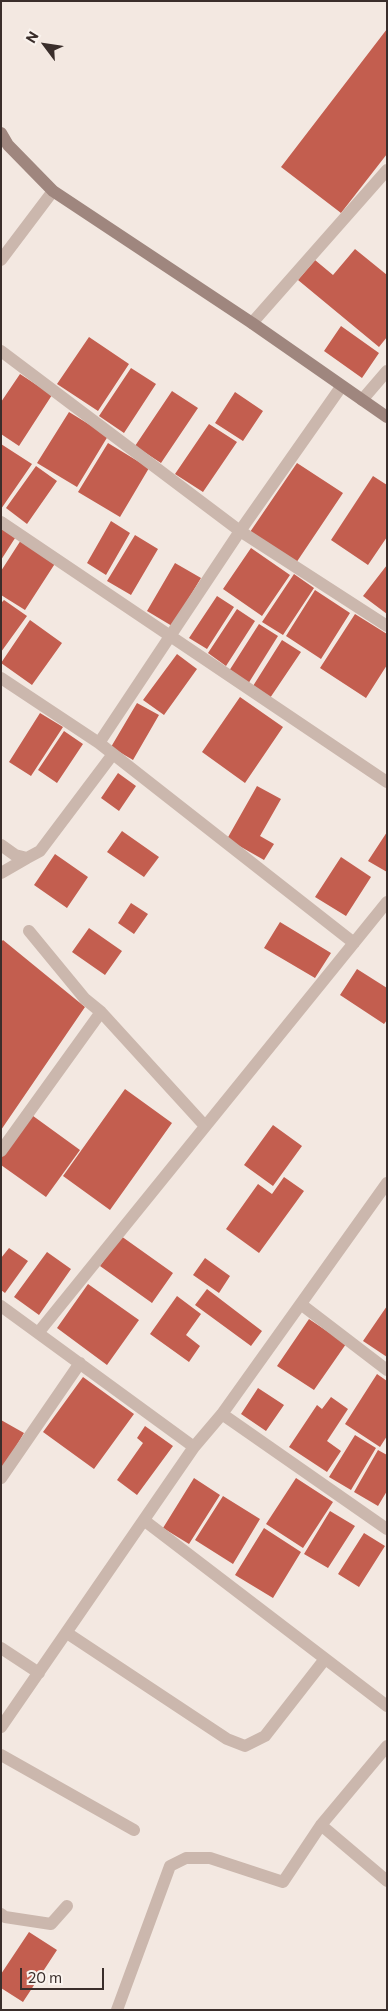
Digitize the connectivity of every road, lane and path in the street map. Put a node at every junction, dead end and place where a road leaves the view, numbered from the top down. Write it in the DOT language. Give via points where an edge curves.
graph roads {
  1 [pos="1,133"];
  2 [pos="387,170"];
  3 [pos="53,191"];
  4 [pos="1,260"];
  5 [pos="252,323"];
  6 [pos="1,351"];
  7 [pos="387,371"];
  8 [pos="340,387"];
  9 [pos="362,400"];
  10 [pos="387,417"];
  11 [pos="1,522"];
  12 [pos="240,531"];
  13 [pos="387,626"];
  14 [pos="170,635"];
  15 [pos="1,678"];
  16 [pos="99,743"];
  17 [pos="113,754"];
  18 [pos="387,782"];
  19 [pos="1,845"];
  20 [pos="27,858"];
  21 [pos="1,873"];
  22 [pos="387,902"];
  23 [pos="29,931"];
  24 [pos="354,943"];
  25 [pos="101,1012"];
  26 [pos="205,1126"];
  27 [pos="1,1152"];
  28 [pos="387,1183"];
  29 [pos="302,1305"];
  30 [pos="1,1306"];
  31 [pos="38,1333"];
  32 [pos="80,1363"];
  33 [pos="387,1370"];
  34 [pos="222,1414"];
  35 [pos="194,1446"];
  36 [pos="1,1478"];
  37 [pos="145,1520"];
  38 [pos="387,1529"];
  39 [pos="67,1633"];
  40 [pos="1,1648"];
  41 [pos="325,1659"];
  42 [pos="39,1673"];
  43 [pos="387,1706"];
  44 [pos="1,1727"];
  45 [pos="387,1746"];
  46 [pos="1,1755"];
  47 [pos="321,1825"];
  48 [pos="134,1830"];
  49 [pos="387,1881"];
  50 [pos="67,1906"];
  51 [pos="1,1914"];
  52 [pos="117,2010"];
  1 -- 3 [label="street"];
  2 -- 5 [label="street"];
  3 -- 4 [label="street"];
  3 -- 5 [label="street"];
  5 -- 8 [label="street"];
  6 -- 12 [label="street"];
  7 -- 9 [label="street"];
  8 -- 9 [label="street"];
  8 -- 12 [label="street"];
  9 -- 10 [label="street"];
  11 -- 14 [label="street"];
  12 -- 13 [label="street"];
  12 -- 14 [label="street"];
  14 -- 16 [label="street"];
  14 -- 18 [label="street"];
  15 -- 16 [label="street"];
  16 -- 17 [label="street"];
  17 -- 20 [label="street" via="40,851"];
  17 -- 24 [label="street"];
  19 -- 20 [label="street" via="15,855"];
  20 -- 21 [label="street"];
  22 -- 24 [label="street"];
  23 -- 25 [label="street" via="84,998"];
  24 -- 26 [label="street"];
  25 -- 26 [label="street"];
  25 -- 27 [label="street"];
  26 -- 31 [label="street"];
  28 -- 29 [label="street"];
  29 -- 33 [label="street"];
  29 -- 34 [label="street"];
  30 -- 31 [label="street"];
  31 -- 32 [label="street"];
  32 -- 35 [label="street"];
  32 -- 36 [label="street"];
  34 -- 35 [label="street"];
  34 -- 38 [label="street"];
  35 -- 37 [label="street"];
  37 -- 39 [label="street"];
  37 -- 41 [label="street"];
  39 -- 41 [label="street" via="227,1739 244,1746 265,1736"];
  39 -- 42 [label="street"];
  40 -- 42 [label="street"];
  41 -- 43 [label="street"];
  42 -- 44 [label="street"];
  45 -- 47 [label="street"];
  46 -- 48 [label="street"];
  47 -- 49 [label="street"];
  47 -- 52 [label="street" via="283,1882 210,1858 186,1858 170,1866"];
  50 -- 51 [label="street" via="50,1924"];
}
